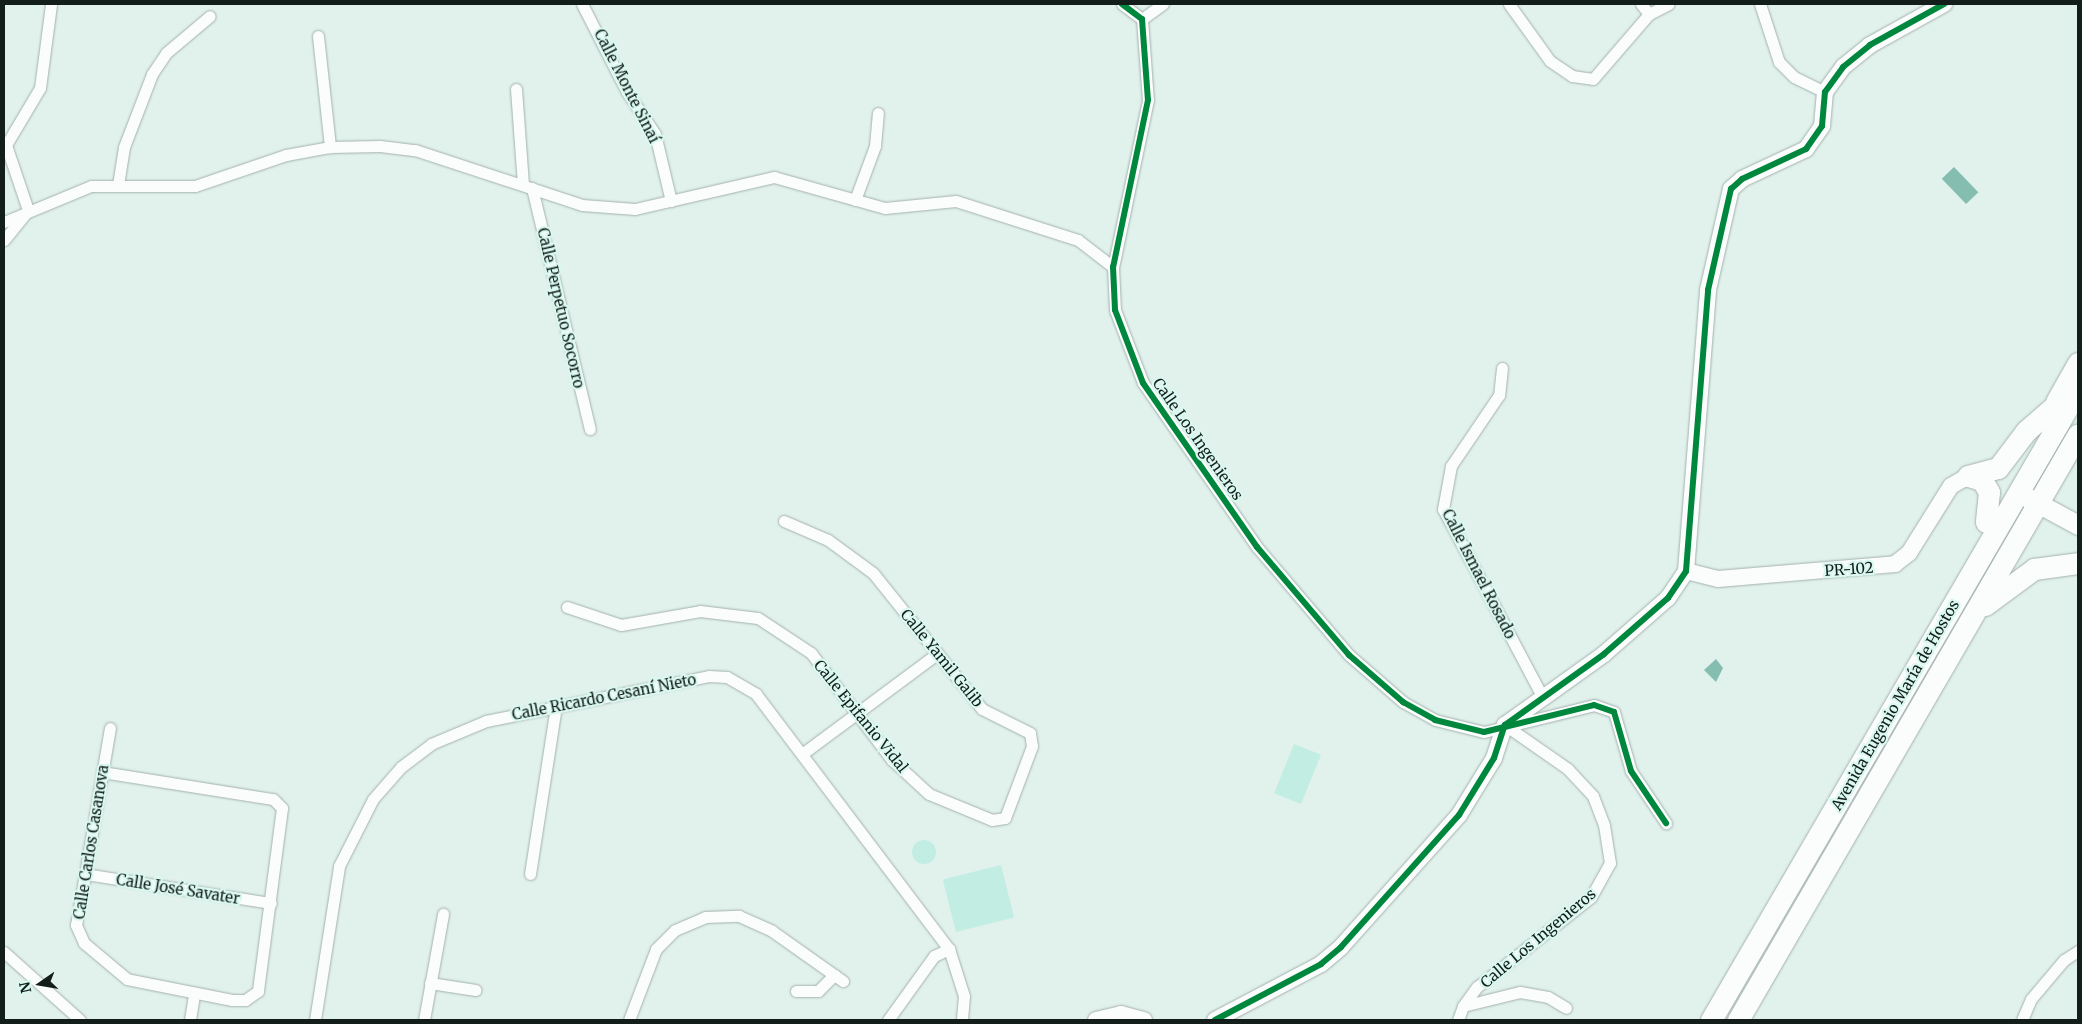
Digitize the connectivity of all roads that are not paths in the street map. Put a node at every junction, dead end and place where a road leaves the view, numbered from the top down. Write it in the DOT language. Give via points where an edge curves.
graph roads {
  1 [pos="51,4"];
  2 [pos="582,4"];
  3 [pos="1122,4"];
  4 [pos="1163,4"];
  5 [pos="1509,4"];
  6 [pos="1641,4"];
  7 [pos="1669,4"];
  8 [pos="1760,4"];
  9 [pos="1944,4"];
  10 [pos="1649,14"];
  11 [pos="210,16"];
  12 [pos="1142,19"];
  13 [pos="318,36"];
  14 [pos="516,89"];
  15 [pos="1825,92"];
  16 [pos="878,114"];
  17 [pos="330,147"];
  18 [pos="118,186"];
  19 [pos="528,187"];
  20 [pos="671,200"];
  21 [pos="855,200"];
  22 [pos="28,210"];
  23 [pos="4,222"];
  24 [pos="4,240"];
  25 [pos="1113,267"];
  26 [pos="2078,363"];
  27 [pos="1502,368"];
  28 [pos="2078,390"];
  29 [pos="2052,408"];
  30 [pos="590,429"];
  31 [pos="2078,434"];
  32 [pos="1968,476"];
  33 [pos="2020,493"];
  34 [pos="2040,504"];
  35 [pos="784,521"];
  36 [pos="1986,522"];
  37 [pos="2078,526"];
  38 [pos="2078,562"];
  39 [pos="1686,571"];
  40 [pos="572,609"];
  41 [pos="1975,613"];
  42 [pos="938,653"];
  43 [pos="1908,682"];
  44 [pos="1543,698"];
  45 [pos="556,706"];
  46 [pos="858,713"];
  47 [pos="1505,725"];
  48 [pos="110,728"];
  49 [pos="802,754"];
  50 [pos="102,772"];
  51 [pos="1000,819"];
  52 [pos="1666,823"];
  53 [pos="84,874"];
  54 [pos="530,874"];
  55 [pos="271,903"];
  56 [pos="442,914"];
  57 [pos="949,949"];
  58 [pos="4,952"];
  59 [pos="2078,952"];
  60 [pos="430,983"];
  61 [pos="475,990"];
  62 [pos="796,991"];
  63 [pos="194,994"];
  64 [pos="1463,1006"];
  65 [pos="1566,1008"];
  66 [pos="80,1020"];
  67 [pos="190,1020"];
  68 [pos="315,1020"];
  69 [pos="424,1020"];
  70 [pos="629,1020"];
  71 [pos="888,1020"];
  72 [pos="962,1020"];
  73 [pos="1096,1020"];
  74 [pos="1144,1020"];
  75 [pos="1215,1020"];
  76 [pos="1458,1020"];
  77 [pos="1710,1020"];
  78 [pos="1738,1020"];
  79 [pos="2022,1020"];
  1 -- 22 [label="street" via="40,88 6,145"];
  2 -- 20 [label="street, Calle Monte Sinaí" via="627,92 655,134"];
  3 -- 12 [label="street"];
  4 -- 12 [label="street"];
  5 -- 10 [label="street" via="1550,61 1572,76 1593,78"];
  6 -- 10 [label="street"];
  7 -- 10 [label="street"];
  8 -- 15 [label="street" via="1779,62 1794,77"];
  9 -- 15 [label="street" via="1857,54"];
  11 -- 18 [label="street" via="166,53 152,74 124,147"];
  12 -- 25 [label="street, Calle Los Ingenieros" via="1148,100 1145,128"];
  13 -- 17 [label="street"];
  14 -- 19 [label="street, Calle Perpetuo Socorro"];
  15 -- 39 [label="street" via="1822,126 1813,141 1791,158 1742,178 1726,201 1708,290"];
  16 -- 21 [label="street" via="875,146"];
  17 -- 18 [label="street" via="286,155 195,186"];
  17 -- 19 [label="street" via="415,150"];
  18 -- 22 [label="street" via="91,186"];
  19 -- 20 [label="street" via="582,204 635,209"];
  19 -- 30 [label="street, Calle Perpetuo Socorro"];
  20 -- 21 [label="street" via="774,177"];
  21 -- 25 [label="street" via="885,208 956,201 1078,240"];
  22 -- 23 [label="street"];
  22 -- 24 [label="street"];
  25 -- 47 [label="street, Calle Los Ingenieros" via="1115,310 1143,383 1257,547 1348,656 1403,702 1435,720 1484,732"];
  26 -- 29 [label="highway"];
  27 -- 44 [label="street, Calle Ismael Rosado" via="1499,395 1451,466 1443,510"];
  28 -- 33 [label="highway, Avenida Eugenio María de Hostos"];
  29 -- 32 [label="highway" via="2026,432 1998,468"];
  29 -- 36 [label="highway"];
  31 -- 34 [label="highway, Avenida Eugenio María de Hostos"];
  32 -- 36 [label="highway" via="1982,480 1989,492"];
  32 -- 39 [label="street, PR-102 / PR-102" via="1951,486 1909,553 1895,564 1718,579"];
  33 -- 34 [label="main road"];
  33 -- 43 [label="highway, Avenida Eugenio María de Hostos"];
  34 -- 37 [label="main road"];
  34 -- 41 [label="highway, Avenida Eugenio María de Hostos"];
  35 -- 42 [label="street, Calle Yamil Galib" via="828,540 873,573"];
  36 -- 43 [label="highway" via="1910,663"];
  38 -- 41 [label="highway" via="2034,569"];
  39 -- 44 [label="street" via="1668,598"];
  40 -- 46 [label="street, Calle Epifanio Vidal" via="622,625 700,611 758,618 811,653"];
  41 -- 78 [label="highway, Avenida Eugenio María de Hostos"];
  42 -- 46 [label="street"];
  42 -- 51 [label="street, Calle Yamil Galib" via="982,709 1030,733 1032,746 1006,818"];
  43 -- 77 [label="highway, Avenida Eugenio María de Hostos"];
  44 -- 47 [label="street"];
  45 -- 49 [label="street, Calle Ricardo Cesaní Nieto" via="685,678 727,678 756,694"];
  45 -- 54 [label="street"];
  45 -- 68 [label="street, Calle Ricardo Cesaní Nieto" via="486,721 431,744 401,768 373,799 339,866"];
  46 -- 49 [label="street"];
  46 -- 51 [label="street, Calle Epifanio Vidal" via="892,760 929,794 992,820"];
  47 -- 52 [label="street" via="1594,704 1614,712 1631,771"];
  47 -- 64 [label="street, Calle Los Ingenieros" via="1568,769 1593,796 1610,864 1591,897 1477,987"];
  47 -- 75 [label="street" via="1494,758 1459,815 1341,946 1321,964"];
  48 -- 50 [label="street, Calle Carlos Casanova"];
  49 -- 57 [label="street, Calle Ricardo Cesaní Nieto"];
  50 -- 53 [label="street, Calle Carlos Casanova"];
  50 -- 55 [label="street" via="274,799 282,808 283,822"];
  53 -- 55 [label="street, Calle José Savater"];
  53 -- 63 [label="street, Calle Carlos Casanova" via="76,925 84,944 127,980"];
  55 -- 63 [label="street, Calle Carlos Casanova" via="258,991 245,1000"];
  56 -- 60 [label="street"];
  57 -- 71 [label="street" via="934,956"];
  57 -- 72 [label="street, Calle Ricardo Cesaní Nieto" via="964,996"];
  58 -- 66 [label="street"];
  59 -- 79 [label="street" via="2064,960 2031,999"];
  60 -- 61 [label="street"];
  60 -- 69 [label="street"];
  62 -- 70 [label="street" via="818,991 839,978 772,931 739,916 705,917 675,930 656,949"];
  63 -- 67 [label="street"];
  64 -- 65 [label="street" via="1520,992 1548,997"];
  64 -- 76 [label="street, Calle Los Ingenieros"];
  73 -- 74 [label="street" via="1121,1014"];
}
